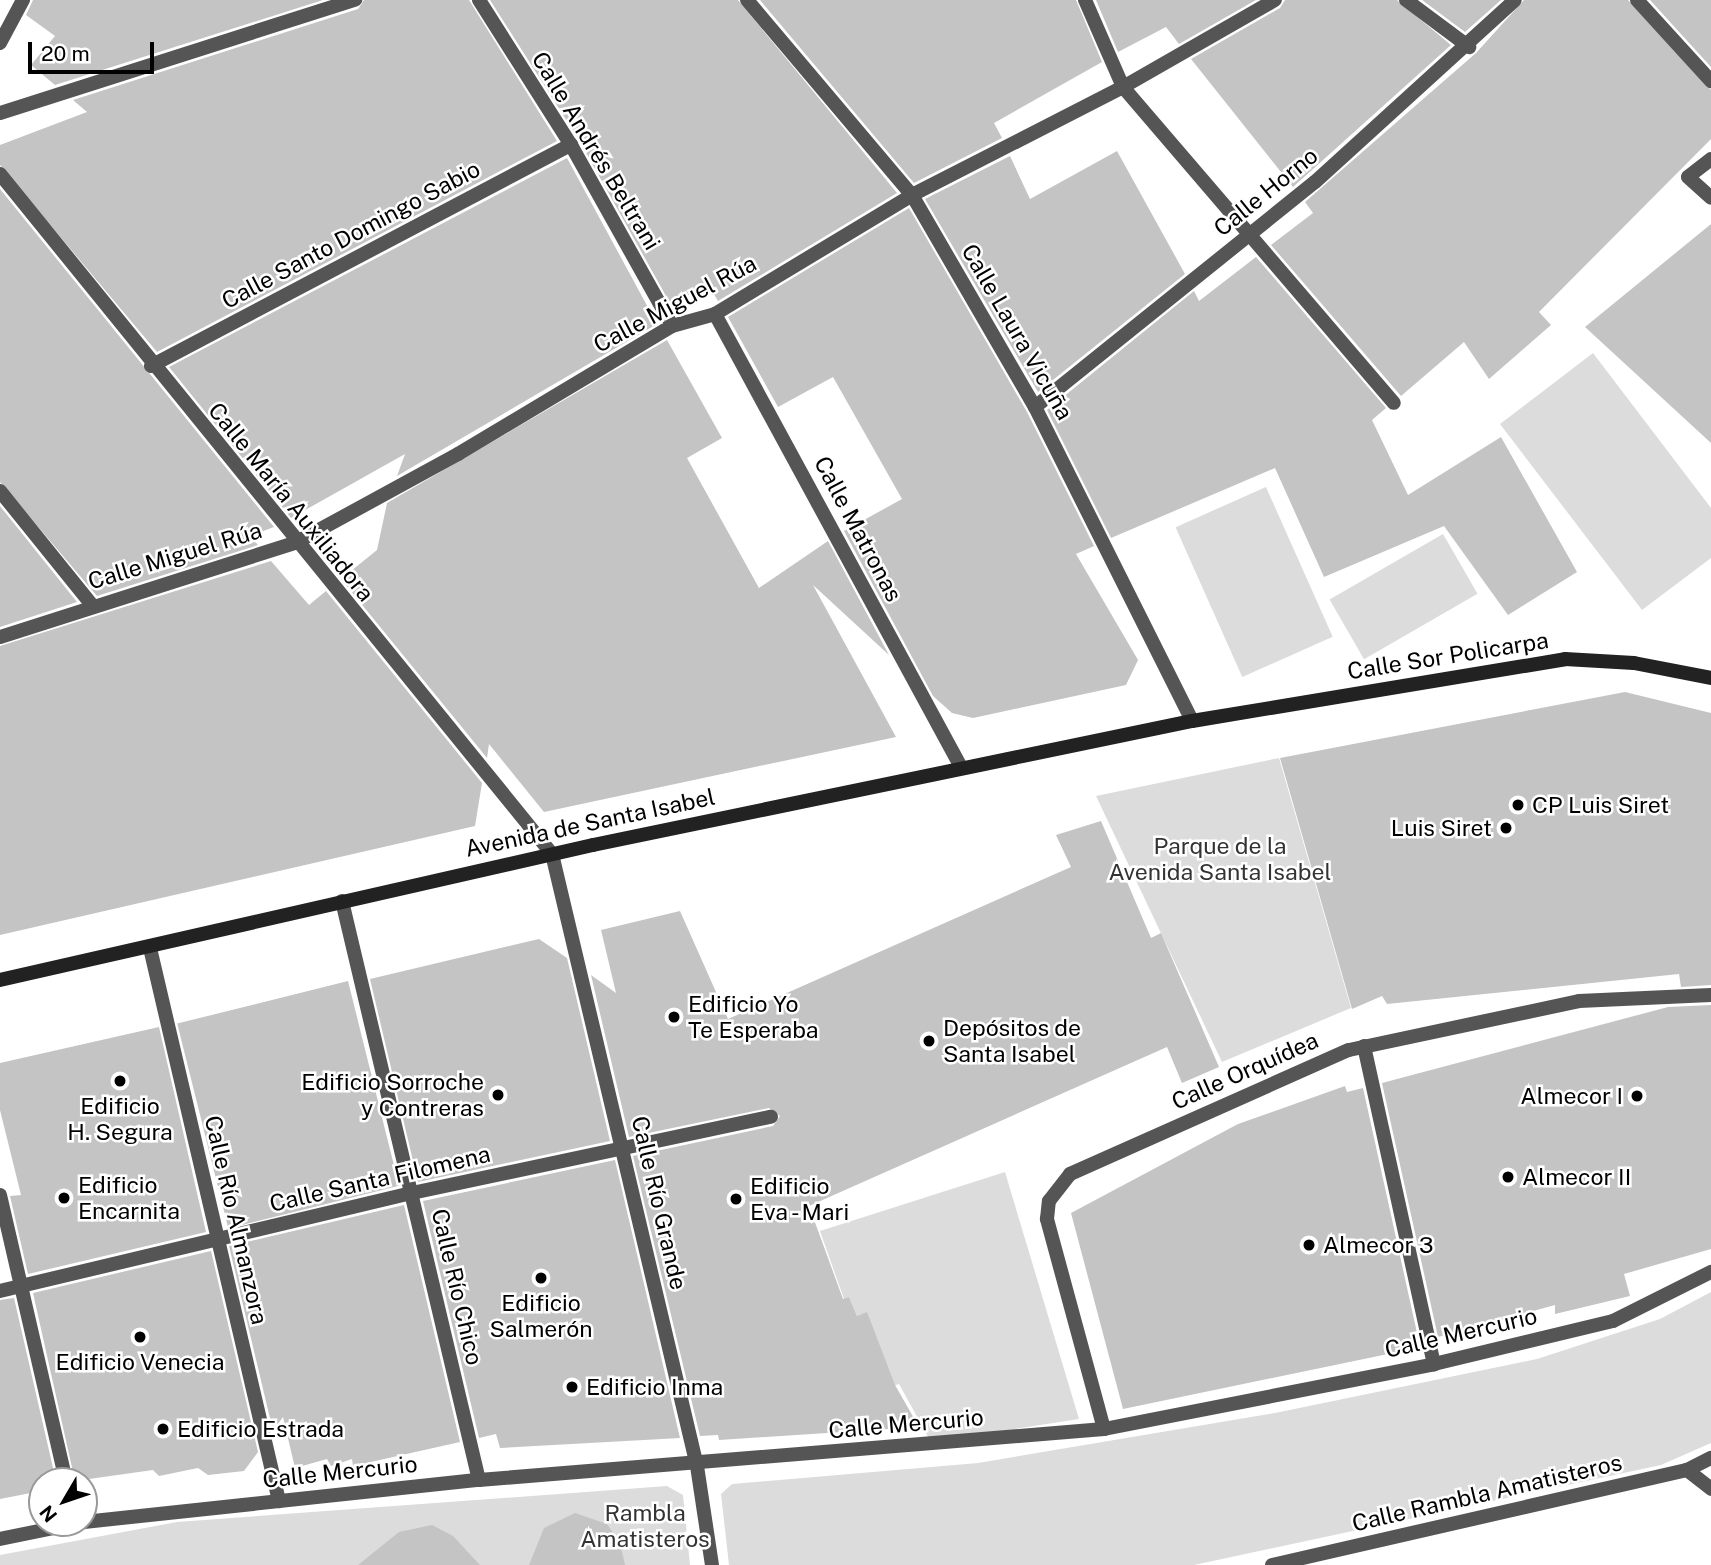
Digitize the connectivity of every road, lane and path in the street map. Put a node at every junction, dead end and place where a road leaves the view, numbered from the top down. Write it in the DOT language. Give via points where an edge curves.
graph roads {
  1 [pos="23,0"];
  2 [pos="355,0"];
  3 [pos="479,0"];
  4 [pos="747,0"];
  5 [pos="1085,0"];
  6 [pos="1276,0"];
  7 [pos="1406,0"];
  8 [pos="1515,0"];
  9 [pos="1637,0"];
  10 [pos="0,43"];
  11 [pos="1469,47"];
  12 [pos="1711,81"];
  13 [pos="1123,87"];
  14 [pos="0,113"];
  15 [pos="571,145"];
  16 [pos="1711,159"];
  17 [pos="0,174"];
  18 [pos="912,195"];
  19 [pos="1711,198"];
  20 [pos="1250,235"];
  21 [pos="715,314"];
  22 [pos="672,326"];
  23 [pos="151,366"];
  24 [pos="1394,403"];
  25 [pos="1035,407"];
  26 [pos="0,491"];
  27 [pos="295,542"];
  28 [pos="92,605"];
  29 [pos="0,637"];
  30 [pos="1711,678"];
  31 [pos="1192,721"];
  32 [pos="961,767"];
  33 [pos="552,854"];
  34 [pos="342,901"];
  35 [pos="150,948"];
  36 [pos="0,979"];
  37 [pos="1711,995"];
  38 [pos="1364,1046"];
  39 [pos="771,1117"];
  40 [pos="624,1150"];
  41 [pos="412,1193"];
  42 [pos="0,1195"];
  43 [pos="217,1239"];
  44 [pos="1711,1272"];
  45 [pos="22,1286"];
  46 [pos="0,1291"];
  47 [pos="1434,1364"];
  48 [pos="1104,1429"];
  49 [pos="1711,1458"];
  50 [pos="697,1466"];
  51 [pos="63,1467"];
  52 [pos="1687,1470"];
  53 [pos="479,1480"];
  54 [pos="1711,1489"];
  55 [pos="279,1502"];
  56 [pos="98,1521"];
  57 [pos="28,1533"];
  58 [pos="0,1539"];
  59 [pos="1299,1563"];
  60 [pos="712,1565"];
  61 [pos="1272,1565"];
  1 -- 10 [label="street"];
  2 -- 14 [label="street"];
  3 -- 15 [label="street, Calle Andrés Beltrani"];
  4 -- 18 [label="street, Calle Laura Vicuña"];
  5 -- 13 [label="street"];
  6 -- 13 [label="street, Calle Miguel Rúa"];
  7 -- 11 [label="street"];
  8 -- 11 [label="street, Calle Horno"];
  9 -- 12 [label="street"];
  11 -- 20 [label="street, Calle Horno"];
  13 -- 18 [label="street, Calle Miguel Rúa"];
  13 -- 20 [label="street"];
  15 -- 22 [label="street, Calle Andrés Beltrani"];
  15 -- 23 [label="street, Calle Santo Domingo Sabio"];
  16 -- 19 [label="street" via="1688,177"];
  17 -- 23 [label="street, Calle María Auxiliadora"];
  18 -- 21 [label="street, Calle Miguel Rúa"];
  18 -- 25 [label="street, Calle Laura Vicuña"];
  20 -- 24 [label="street"];
  20 -- 25 [label="street, Calle Horno"];
  21 -- 22 [label="street, Calle Miguel Rúa"];
  21 -- 32 [label="street, Calle Matronas"];
  22 -- 27 [label="street, Calle Miguel Rúa" via="458,454"];
  23 -- 27 [label="street, Calle María Auxiliadora"];
  25 -- 31 [label="street, Calle Laura Vicuña"];
  26 -- 28 [label="street"];
  27 -- 28 [label="street, Calle Miguel Rúa"];
  27 -- 33 [label="street, Calle María Auxiliadora"];
  28 -- 29 [label="street, Calle Miguel Rúa"];
  30 -- 31 [label="main road, Calle Sor Policarpa" via="1634,663 1565,659"];
  31 -- 32 [label="main road, Avenida de Santa Isabel"];
  32 -- 33 [label="main road, Avenida de Santa Isabel"];
  33 -- 34 [label="main road, Avenida de Santa Isabel"];
  33 -- 40 [label="street, Calle Río Grande"];
  34 -- 35 [label="main road, Avenida de Santa Isabel"];
  34 -- 41 [label="street, Calle Río Chico"];
  35 -- 36 [label="main road, Avenida de Santa Isabel"];
  35 -- 43 [label="street, Calle Río Almanzora"];
  37 -- 38 [label="street, Calle Orquídea" via="1579,1000"];
  38 -- 47 [label="street"];
  38 -- 48 [label="street, Calle Orquídea" via="1070,1174 1058,1185 1047,1219"];
  39 -- 40 [label="street, Calle Santa Filomena"];
  40 -- 41 [label="street, Calle Santa Filomena"];
  40 -- 50 [label="street, Calle Río Grande"];
  41 -- 43 [label="street, Calle Santa Filomena"];
  41 -- 53 [label="street, Calle Río Chico"];
  42 -- 45 [label="street"];
  43 -- 45 [label="street, Calle Santa Filomena"];
  43 -- 55 [label="street, Calle Río Almanzora"];
  44 -- 47 [label="street, Calle Mercurio" via="1613,1321"];
  45 -- 46 [label="street, Calle Santa Filomena"];
  45 -- 51 [label="street"];
  47 -- 48 [label="street, Calle Mercurio"];
  48 -- 50 [label="street, Calle Mercurio"];
  49 -- 52 [label="street, Calle Rambla Amatisteros"];
  50 -- 53 [label="street, Calle Mercurio"];
  50 -- 60 [label="street, Calle Río Grande"];
  52 -- 54 [label="street"];
  52 -- 59 [label="street, Calle Rambla Amatisteros"];
  53 -- 55 [label="street, Calle Mercurio"];
  55 -- 56 [label="street, Calle Mercurio"];
  57 -- 58 [label="street"];
  59 -- 61 [label="street, Calle Rambla Amatisteros"];
}
